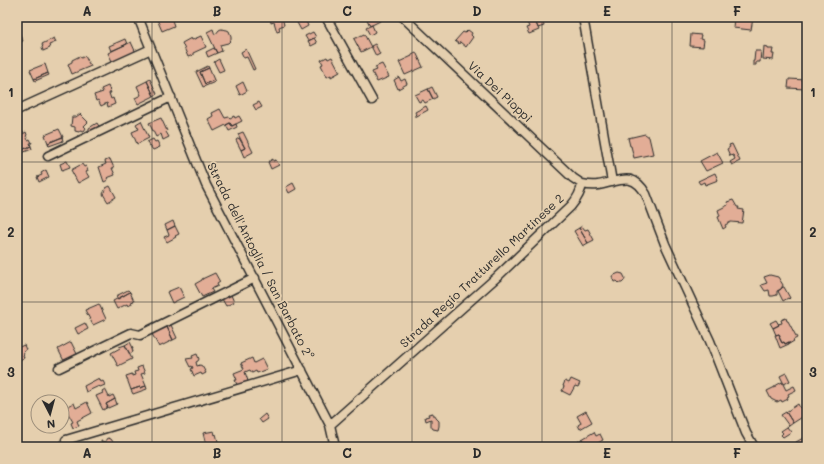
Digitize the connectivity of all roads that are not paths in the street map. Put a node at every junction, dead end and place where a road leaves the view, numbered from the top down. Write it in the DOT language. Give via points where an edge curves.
graph roads {
  1 [pos="138,17"];
  2 [pos="326,17"];
  3 [pos="403,17"];
  4 [pos="583,17"];
  5 [pos="151,49"];
  6 [pos="171,98"];
  7 [pos="372,100"];
  8 [pos="17,110"];
  9 [pos="48,156"];
  10 [pos="612,182"];
  11 [pos="582,184"];
  12 [pos="254,278"];
  13 [pos="60,368"];
  14 [pos="302,370"];
  15 [pos="330,425"];
  16 [pos="66,440"];
  17 [pos="335,447"];
  18 [pos="754,447"];
  1 -- 5 [label="street, Strada dell'Antoglia / San Barbato 2°"];
  2 -- 7 [label="street"];
  3 -- 11 [label="street, Via Dei Pioppi"];
  4 -- 10 [label="street"];
  5 -- 6 [label="street, Strada dell'Antoglia / San Barbato 2°"];
  5 -- 8 [label="street"];
  6 -- 9 [label="street"];
  6 -- 12 [label="street, Strada dell'Antoglia / San Barbato 2°" via="206,185"];
  10 -- 11 [label="street" via="598,186"];
  10 -- 18 [label="street" via="634,181 646,194 665,244 710,341 746,433"];
  11 -- 15 [label="street, Strada Regio Tratturello Martinese 2" via="577,199 497,277"];
  12 -- 13 [label="street" via="140,335 131,333"];
  12 -- 14 [label="street, Strada dell'Antoglia / San Barbato 2°"];
  14 -- 15 [label="street, Strada dell'Antoglia / San Barbato 2°"];
  14 -- 16 [label="street"];
  15 -- 17 [label="street, Strada dell'Antoglia / San Barbato 2°"];
}
